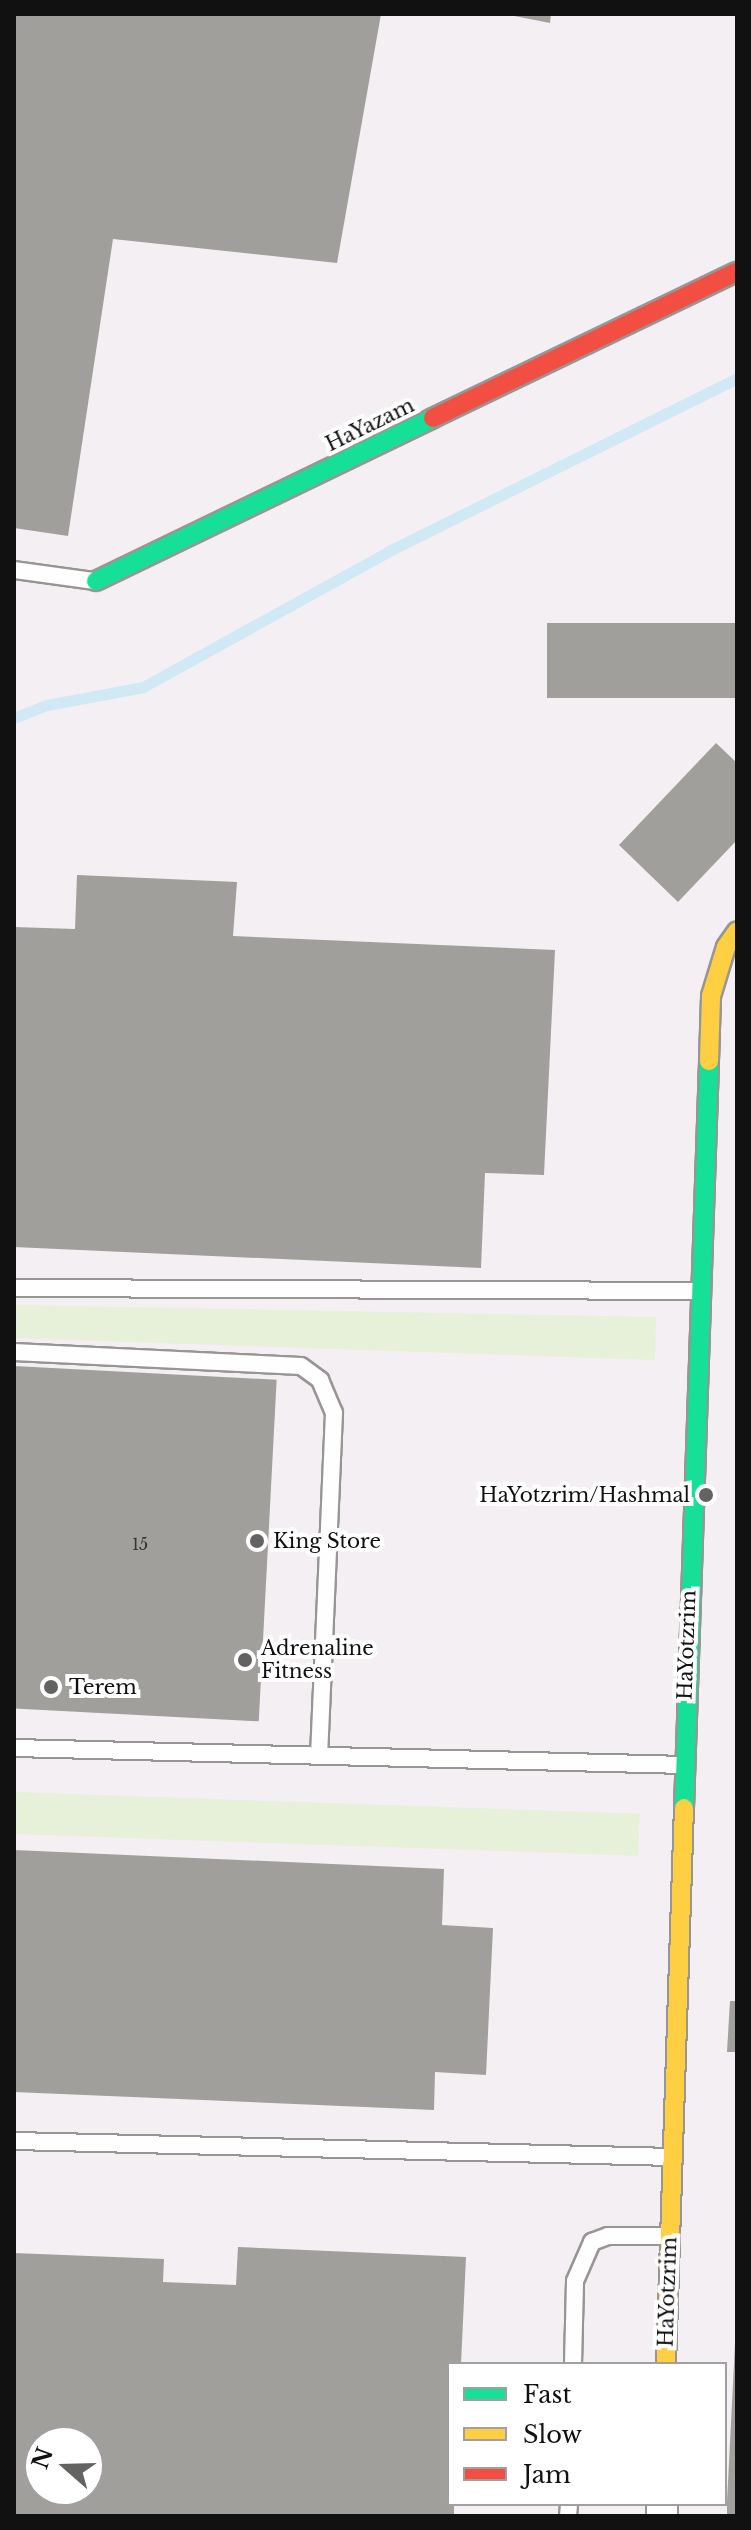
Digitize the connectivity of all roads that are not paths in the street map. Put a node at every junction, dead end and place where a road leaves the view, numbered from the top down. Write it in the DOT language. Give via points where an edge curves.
graph roads {
  1 [pos="737,272"];
  2 [pos="14,570"];
  3 [pos="96,581"];
  4 [pos="737,931"];
  5 [pos="14,1288"];
  6 [pos="699,1291"];
  7 [pos="14,1352"];
  8 [pos="14,1748"];
  9 [pos="319,1756"];
  10 [pos="684,1765"];
  11 [pos="14,2141"];
  12 [pos="672,2157"];
  13 [pos="670,2237"];
  14 [pos="573,2362"];
  15 [pos="666,2362"];
  1 -- 3 [label="street, HaYazam"];
  2 -- 3 [label="lane, HaYazam"];
  4 -- 6 [label="street, HaYotzrim" via="726,947 711,996"];
  5 -- 6 [label="lane"];
  6 -- 10 [label="street, HaYotzrim"];
  7 -- 9 [label="lane" via="301,1366 312,1371 330,1396 334,1428"];
  8 -- 9 [label="lane"];
  9 -- 10 [label="lane"];
  10 -- 12 [label="street, HaYotzrim"];
  11 -- 12 [label="lane"];
  12 -- 13 [label="street, HaYotzrim"];
  13 -- 14 [label="lane" via="608,2236 592,2242 575,2281"];
  13 -- 15 [label="street, HaYotzrim"];
}
